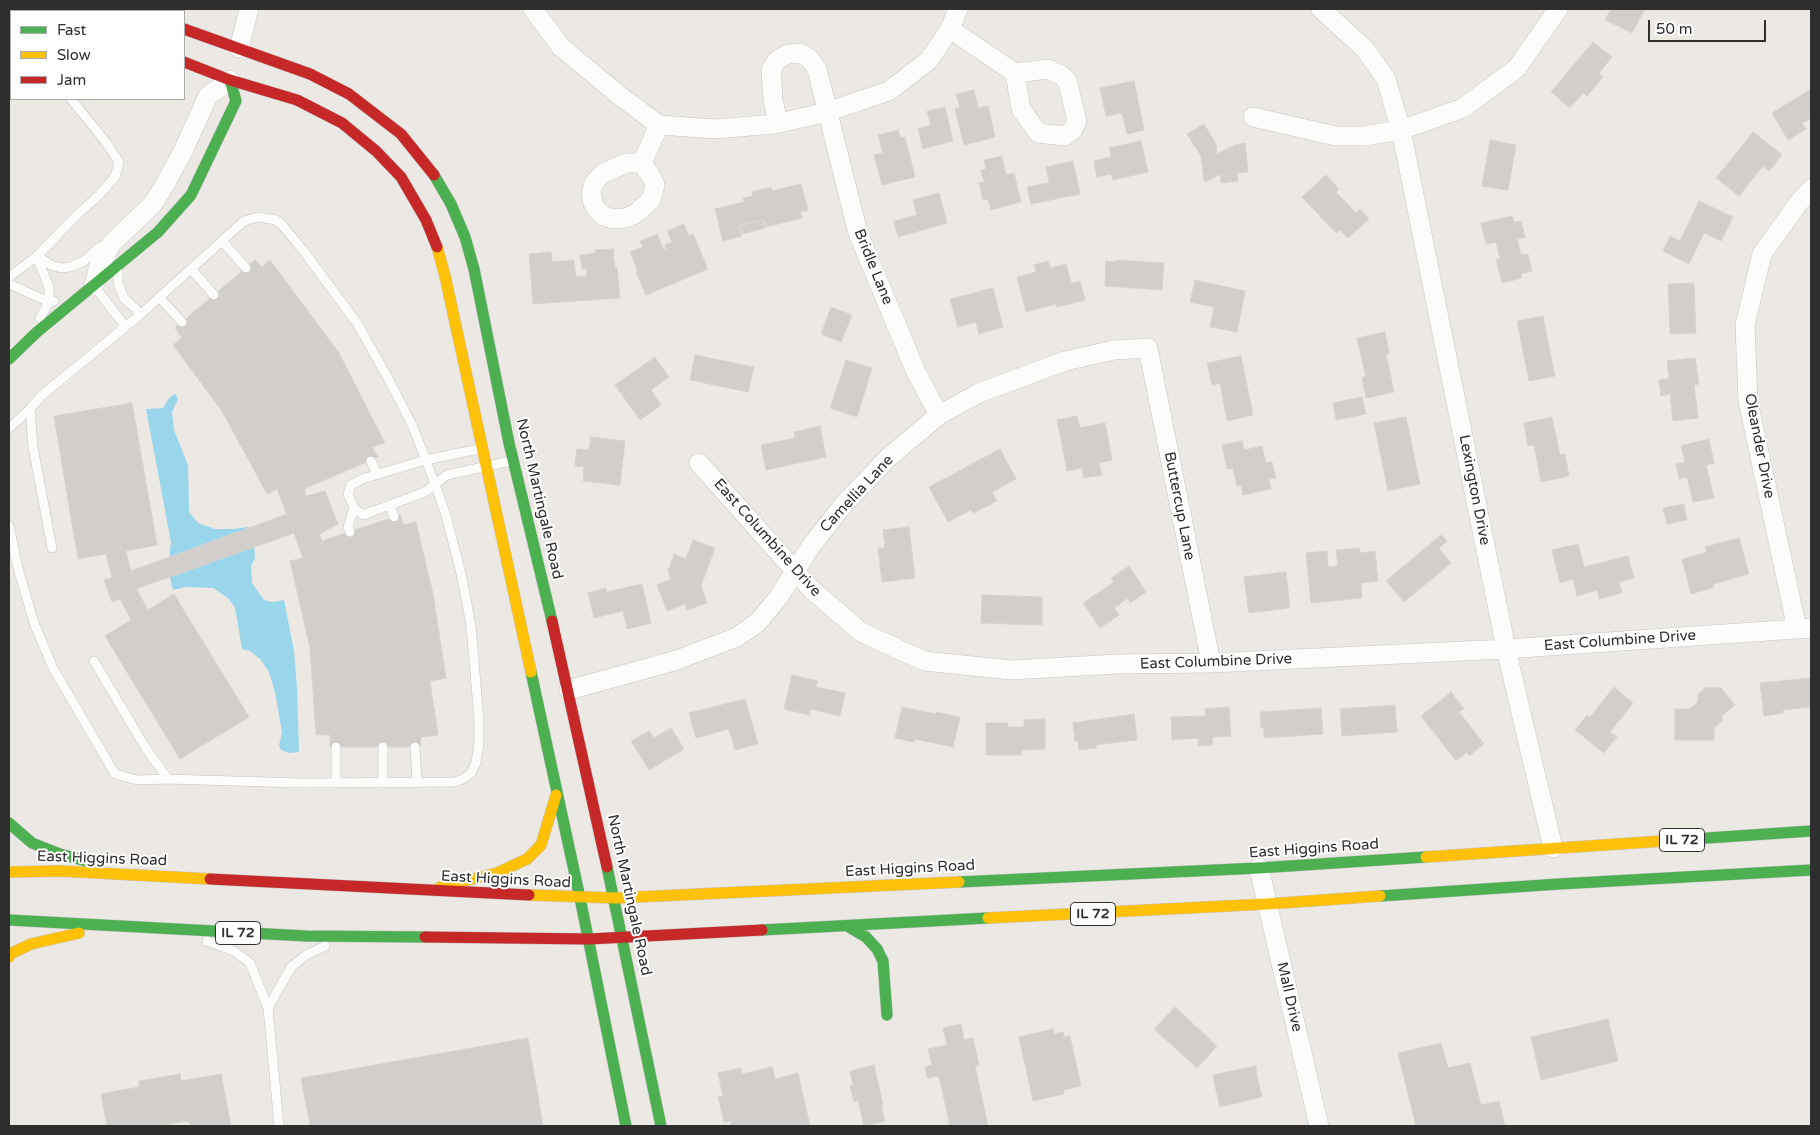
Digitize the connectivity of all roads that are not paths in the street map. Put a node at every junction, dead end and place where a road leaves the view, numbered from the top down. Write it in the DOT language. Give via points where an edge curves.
graph roads {
  1 [pos="249,9"];
  2 [pos="533,9"];
  3 [pos="958,9"];
  4 [pos="1321,9"];
  5 [pos="1558,9"];
  6 [pos="950,28"];
  7 [pos="185,29"];
  8 [pos="238,52"];
  9 [pos="185,62"];
  10 [pos="1015,72"];
  11 [pos="231,76"];
  12 [pos="72,100"];
  13 [pos="827,112"];
  14 [pos="1253,117"];
  15 [pos="778,123"];
  16 [pos="659,126"];
  17 [pos="1401,130"];
  18 [pos="642,163"];
  19 [pos="1811,189"];
  20 [pos="222,241"];
  21 [pos="112,243"];
  22 [pos="37,256"];
  23 [pos="118,264"];
  24 [pos="246,268"];
  25 [pos="191,269"];
  26 [pos="9,277"];
  27 [pos="9,284"];
  28 [pos="94,286"];
  29 [pos="214,295"];
  30 [pos="159,297"];
  31 [pos="78,298"];
  32 [pos="49,302"];
  33 [pos="141,314"];
  34 [pos="182,322"];
  35 [pos="125,326"];
  36 [pos="37,332"];
  37 [pos="1148,348"];
  38 [pos="9,359"];
  39 [pos="30,409"];
  40 [pos="939,415"];
  41 [pos="9,428"];
  42 [pos="495,445"];
  43 [pos="371,460"];
  44 [pos="425,460"];
  45 [pos="513,461"];
  46 [pos="699,463"];
  47 [pos="486,466"];
  48 [pos="377,474"];
  49 [pos="435,484"];
  50 [pos="390,505"];
  51 [pos="354,508"];
  52 [pos="394,517"];
  53 [pos="9,526"];
  54 [pos="350,532"];
  55 [pos="52,548"];
  56 [pos="796,572"];
  57 [pos="1804,628"];
  58 [pos="1506,649"];
  59 [pos="94,661"];
  60 [pos="1211,664"];
  61 [pos="569,690"];
  62 [pos="336,746"];
  63 [pos="383,747"];
  64 [pos="414,747"];
  65 [pos="168,780"];
  66 [pos="336,783"];
  67 [pos="383,783"];
  68 [pos="417,783"];
  69 [pos="557,792"];
  70 [pos="9,823"];
  71 [pos="1811,831"];
  72 [pos="1553,848"];
  73 [pos="1259,868"];
  74 [pos="1811,870"];
  75 [pos="9,872"];
  76 [pos="135,874"];
  77 [pos="426,890"];
  78 [pos="580,898"];
  79 [pos="614,898"];
  80 [pos="1268,904"];
  81 [pos="9,920"];
  82 [pos="919,923"];
  83 [pos="127,926"];
  84 [pos="849,927"];
  85 [pos="158,929"];
  86 [pos="905,934"];
  87 [pos="350,937"];
  88 [pos="623,937"];
  89 [pos="589,939"];
  90 [pos="9,957"];
  91 [pos="268,1008"];
  92 [pos="887,1015"];
  93 [pos="279,1126"];
  94 [pos="626,1126"];
  95 [pos="661,1126"];
  96 [pos="1319,1126"];
  1 -- 8 [label="street"];
  2 -- 16 [label="street" via="561,47"];
  3 -- 6 [label="street"];
  4 -- 17 [label="street, Lexington Drive" via="1365,49 1386,78"];
  5 -- 17 [label="street" via="1517,68 1462,108"];
  6 -- 10 [label="street"];
  6 -- 13 [label="street" via="929,60 889,91"];
  7 -- 8 [label="main road, North Martingale Road"];
  8 -- 42 [label="main road, North Martingale Road" via="310,74 349,94 401,134 440,183 465,237 474,268"];
  9 -- 11 [label="main road, North Martingale Road"];
  11 -- 21 [label="street" via="208,96 168,181 152,204"];
  11 -- 23 [label="main road" via="236,101 191,195 158,232"];
  11 -- 42 [label="main road, North Martingale Road" via="296,100 342,123 376,150 401,177 426,220 438,251"];
  12 -- 22 [label="lane" via="119,162 115,177"];
  13 -- 15 [label="street"];
  13 -- 15 [label="street, Bridle Lane" via="817,69 800,53 788,54 777,60 771,70"];
  13 -- 40 [label="street, Bridle Lane" via="858,233 916,372"];
  14 -- 17 [label="street" via="1336,136 1364,136"];
  15 -- 16 [label="street" via="715,129"];
  16 -- 18 [label="street"];
  17 -- 58 [label="street, Lexington Drive"];
  19 -- 57 [label="street, Oleander Drive" via="1762,254 1745,325 1748,401"];
  20 -- 24 [label="lane"];
  20 -- 25 [label="lane"];
  20 -- 44 [label="lane" via="250,219 268,218 283,226 357,323 413,427"];
  21 -- 22 [label="lane" via="100,247 70,268 51,265"];
  21 -- 28 [label="street" via="99,266"];
  22 -- 26 [label="lane"];
  22 -- 32 [label="lane" via="49,287"];
  23 -- 28 [label="main road"];
  23 -- 33 [label="lane" via="121,293"];
  25 -- 29 [label="lane"];
  25 -- 30 [label="lane"];
  27 -- 32 [label="lane"];
  28 -- 31 [label="main road"];
  28 -- 35 [label="lane"];
  30 -- 33 [label="lane"];
  30 -- 34 [label="lane"];
  31 -- 32 [label="lane"];
  31 -- 36 [label="main road"];
  32 -- 36 [label="lane" via="40,316"];
  33 -- 35 [label="lane"];
  35 -- 39 [label="lane" via="41,396"];
  36 -- 38 [label="main road"];
  37 -- 40 [label="street, Camellia Lane" via="1114,350 1065,361 979,393"];
  37 -- 60 [label="street, Buttercup Lane"];
  39 -- 41 [label="lane"];
  39 -- 55 [label="lane" via="33,448"];
  40 -- 56 [label="street, Camellia Lane" via="889,457 844,504 811,546"];
  42 -- 44 [label="lane"];
  42 -- 45 [label="main road, North Martingale Road"];
  42 -- 47 [label="main road, North Martingale Road"];
  43 -- 48 [label="lane"];
  44 -- 48 [label="lane"];
  44 -- 49 [label="lane"];
  45 -- 47 [label="lane"];
  45 -- 61 [label="main road, North Martingale Road"];
  46 -- 56 [label="street, East Columbine Drive"];
  47 -- 49 [label="lane" via="447,474"];
  47 -- 69 [label="main road, North Martingale Road"];
  48 -- 51 [label="lane" via="351,484 348,494"];
  49 -- 50 [label="lane" via="425,492"];
  49 -- 68 [label="lane" via="462,578 471,626 479,742 476,764 463,780"];
  50 -- 51 [label="lane" via="363,515"];
  50 -- 52 [label="lane"];
  51 -- 54 [label="lane" via="348,527"];
  53 -- 65 [label="lane" via="34,623 49,659 115,774 137,780"];
  56 -- 60 [label="street, East Columbine Drive" via="861,632 924,661 1011,670 1118,664"];
  56 -- 61 [label="street, Camellia Lane" via="758,622 737,637 677,660"];
  57 -- 58 [label="street, East Columbine Drive"];
  58 -- 60 [label="street, East Columbine Drive"];
  58 -- 72 [label="street, Lexington Drive"];
  59 -- 65 [label="lane"];
  61 -- 79 [label="main road, North Martingale Road"];
  62 -- 66 [label="lane"];
  63 -- 67 [label="lane"];
  64 -- 68 [label="lane"];
  65 -- 66 [label="lane"];
  66 -- 67 [label="lane"];
  67 -- 68 [label="lane"];
  69 -- 77 [label="main road" via="541,845 527,858 497,873"];
  69 -- 78 [label="main road, North Martingale Road"];
  70 -- 76 [label="main road" via="32,843"];
  71 -- 72 [label="main road, East Higgins Road / IL 72"];
  72 -- 73 [label="main road, East Higgins Road / IL 72"];
  73 -- 79 [label="main road, East Higgins Road / IL 72"];
  73 -- 80 [label="street, Mall Drive"];
  74 -- 80 [label="main road, IL 72"];
  75 -- 76 [label="main road, East Higgins Road / IL 72"];
  76 -- 77 [label="main road, East Higgins Road / IL 72"];
  77 -- 78 [label="main road, East Higgins Road / IL 72"];
  78 -- 79 [label="main road, East Higgins Road / IL 72"];
  78 -- 89 [label="main road, North Martingale Road"];
  79 -- 88 [label="main road, North Martingale Road"];
  80 -- 82 [label="main road, IL 72"];
  80 -- 96 [label="street, Mall Drive"];
  81 -- 83 [label="main road, IL 72"];
  82 -- 84 [label="main road, IL 72"];
  82 -- 86 [label="main road"];
  83 -- 85 [label="main road, IL 72"];
  83 -- 90 [label="main road" via="65,935 31,944"];
  84 -- 88 [label="main road, IL 72"];
  84 -- 92 [label="main road" via="866,937 883,960"];
  85 -- 87 [label="main road, IL 72"];
  85 -- 91 [label="lane" via="234,951 250,963"];
  87 -- 89 [label="main road, IL 72"];
  87 -- 91 [label="lane" via="321,947 291,967"];
  88 -- 89 [label="main road, IL 72"];
  88 -- 95 [label="main road, North Martingale Road"];
  89 -- 94 [label="main road, North Martingale Road"];
  91 -- 93 [label="lane"];
}
